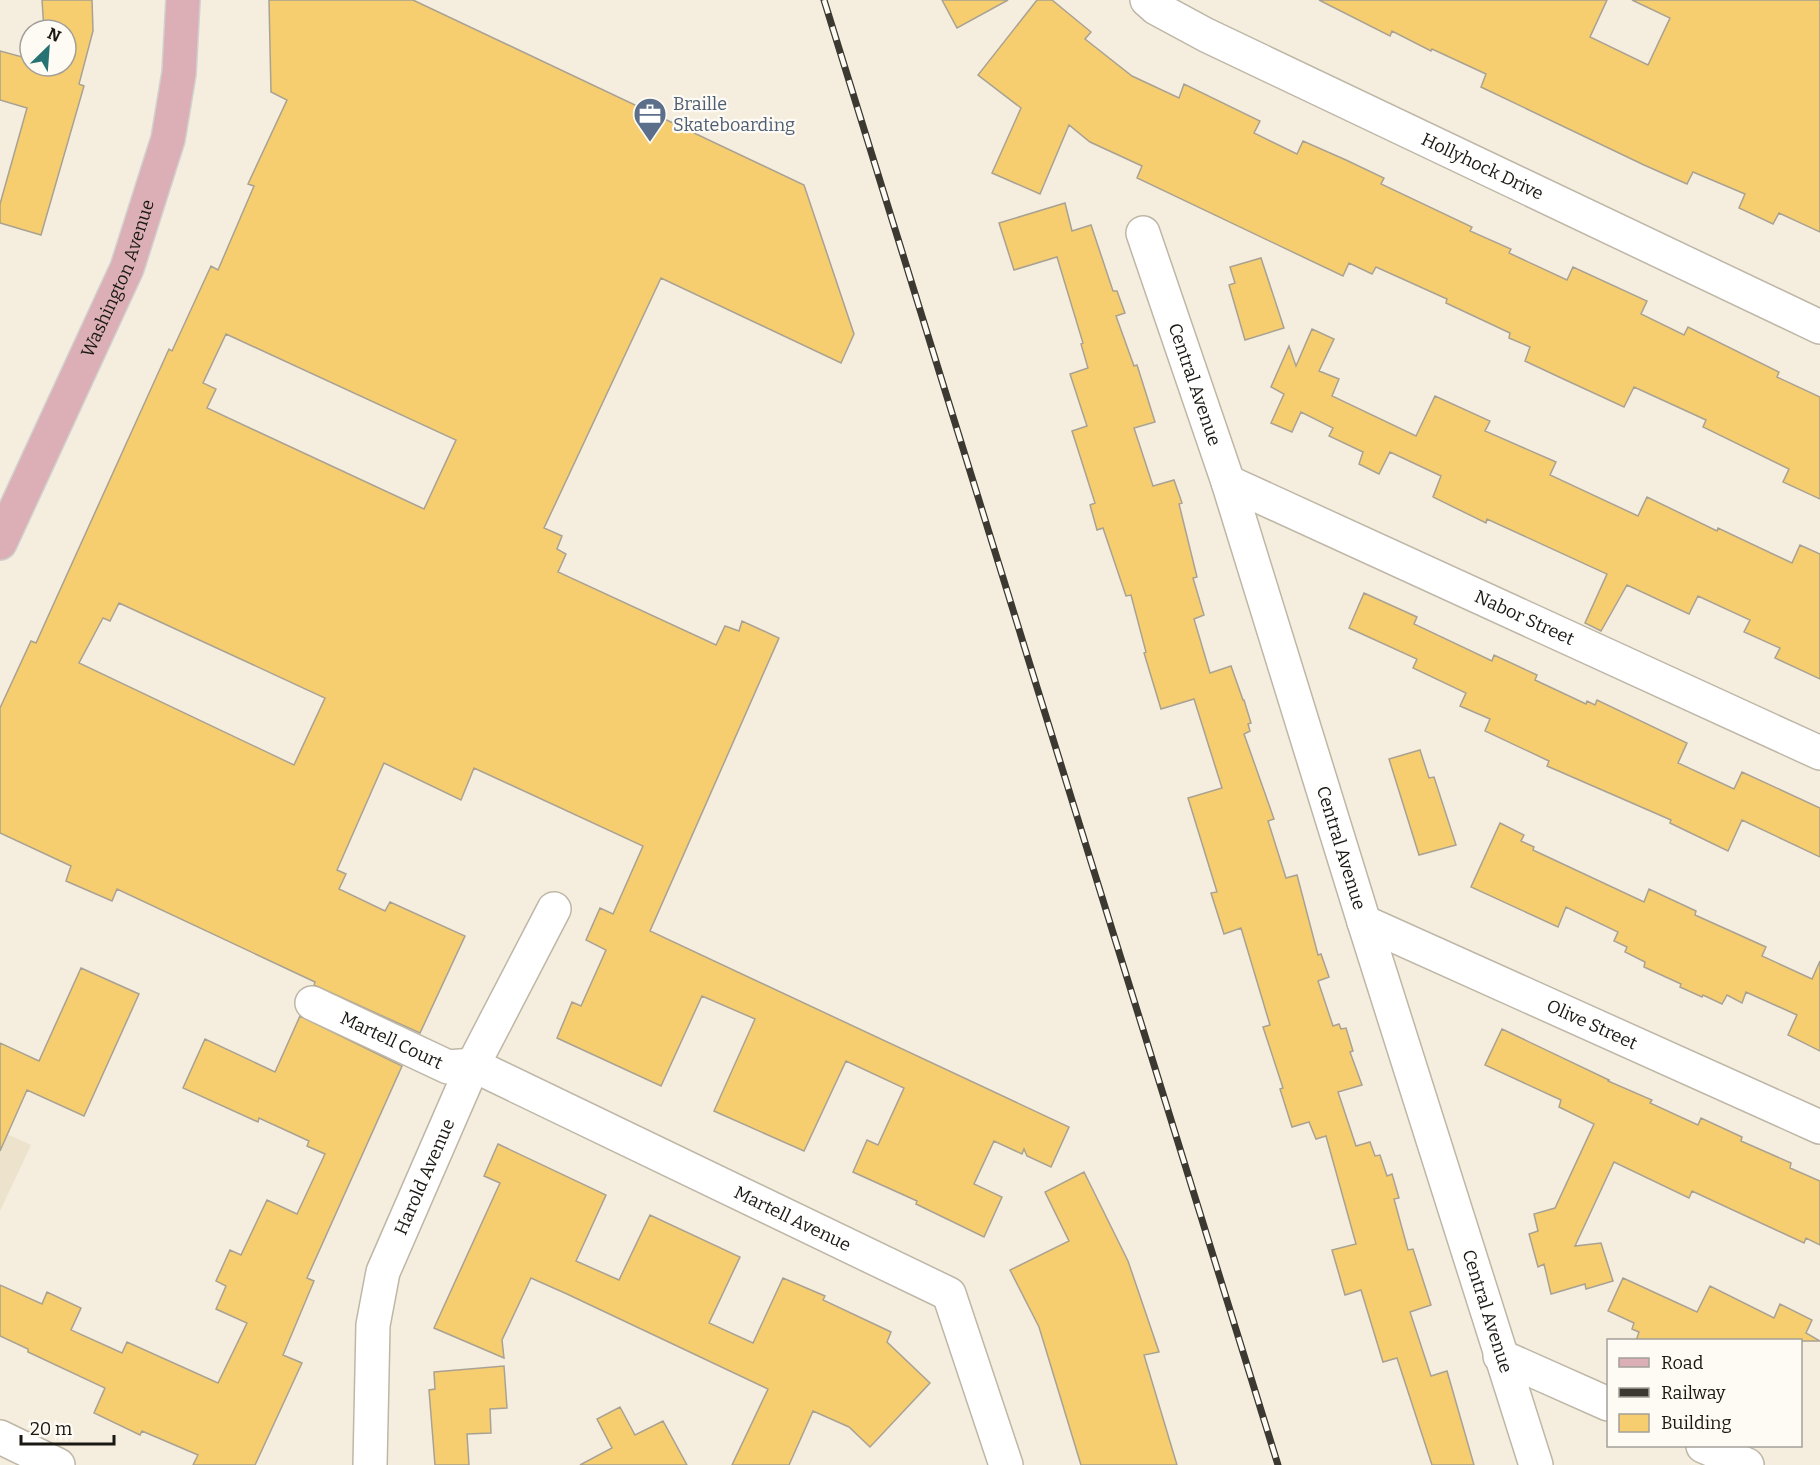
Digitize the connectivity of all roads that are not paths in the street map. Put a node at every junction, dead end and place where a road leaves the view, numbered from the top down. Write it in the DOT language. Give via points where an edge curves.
graph roads {
  1 [pos="183,0"];
  2 [pos="1147,0"];
  3 [pos="1143,233"];
  4 [pos="1820,327"];
  5 [pos="1228,482"];
  6 [pos="0,543"];
  7 [pos="1820,753"];
  8 [pos="554,909"];
  9 [pos="1364,922"];
  10 [pos="312,1003"];
  11 [pos="473,1065"];
  12 [pos="1820,1127"];
  13 [pos="1500,1356"];
  14 [pos="1607,1404"];
  15 [pos="0,1437"];
  16 [pos="1705,1447"];
  17 [pos="58,1465"];
  18 [pos="370,1465"];
  19 [pos="1006,1465"];
  20 [pos="1536,1465"];
  21 [pos="1747,1465"];
  1 -- 6 [label="main road, Washington Avenue" via="179,73 168,138 127,268"];
  2 -- 4 [label="street, Hollyhock Drive" via="1206,35"];
  3 -- 5 [label="street, Central Avenue"];
  5 -- 7 [label="street, Nabor Street"];
  5 -- 9 [label="street, Central Avenue"];
  8 -- 11 [label="street, Harold Avenue"];
  9 -- 12 [label="street, Olive Street"];
  9 -- 13 [label="street, Central Avenue"];
  10 -- 11 [label="street, Martell Court" via="448,1067"];
  11 -- 18 [label="street, Harold Avenue" via="383,1272 373,1325"];
  11 -- 19 [label="street, Martell Avenue" via="949,1294"];
  13 -- 14 [label="street"];
  13 -- 20 [label="street, Central Avenue"];
  15 -- 17 [label="street"];
  16 -- 21 [label="street"];
}
